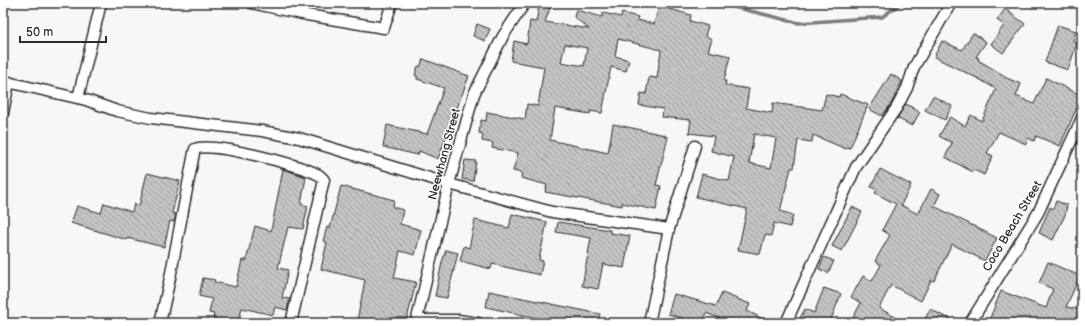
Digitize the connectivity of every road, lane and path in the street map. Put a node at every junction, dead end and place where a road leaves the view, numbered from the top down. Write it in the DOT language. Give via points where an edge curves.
graph roads {
  1 [pos="101,3"];
  2 [pos="251,3"];
  3 [pos="392,3"];
  4 [pos="525,3"];
  5 [pos="951,3"];
  6 [pos="6,82"];
  7 [pos="78,98"];
  8 [pos="3,113"];
  9 [pos="1082,118"];
  10 [pos="695,146"];
  11 [pos="449,184"];
  12 [pos="669,229"];
  13 [pos="417,321"];
  14 [pos="160,323"];
  15 [pos="291,323"];
  16 [pos="478,323"];
  17 [pos="649,323"];
  18 [pos="786,323"];
  19 [pos="970,323"];
  1 -- 7 [label="street"];
  2 -- 3 [label="street" via="384,28"];
  4 -- 11 [label="street, Neewhang Street" via="503,36 474,94"];
  5 -- 18 [label="street" via="914,67 897,107 856,166"];
  6 -- 7 [label="street"];
  6 -- 8 [label="street"];
  7 -- 11 [label="street" via="152,118 299,138"];
  9 -- 19 [label="street, Coco Beach Street" via="1038,213"];
  10 -- 12 [label="street"];
  11 -- 12 [label="street" via="552,212"];
  11 -- 13 [label="street, Neewhang Street"];
  12 -- 17 [label="street"];
  13 -- 16 [label="street" via="458,320"];
  14 -- 15 [label="street" via="194,153 200,146 292,164 319,174 324,180"];
}
